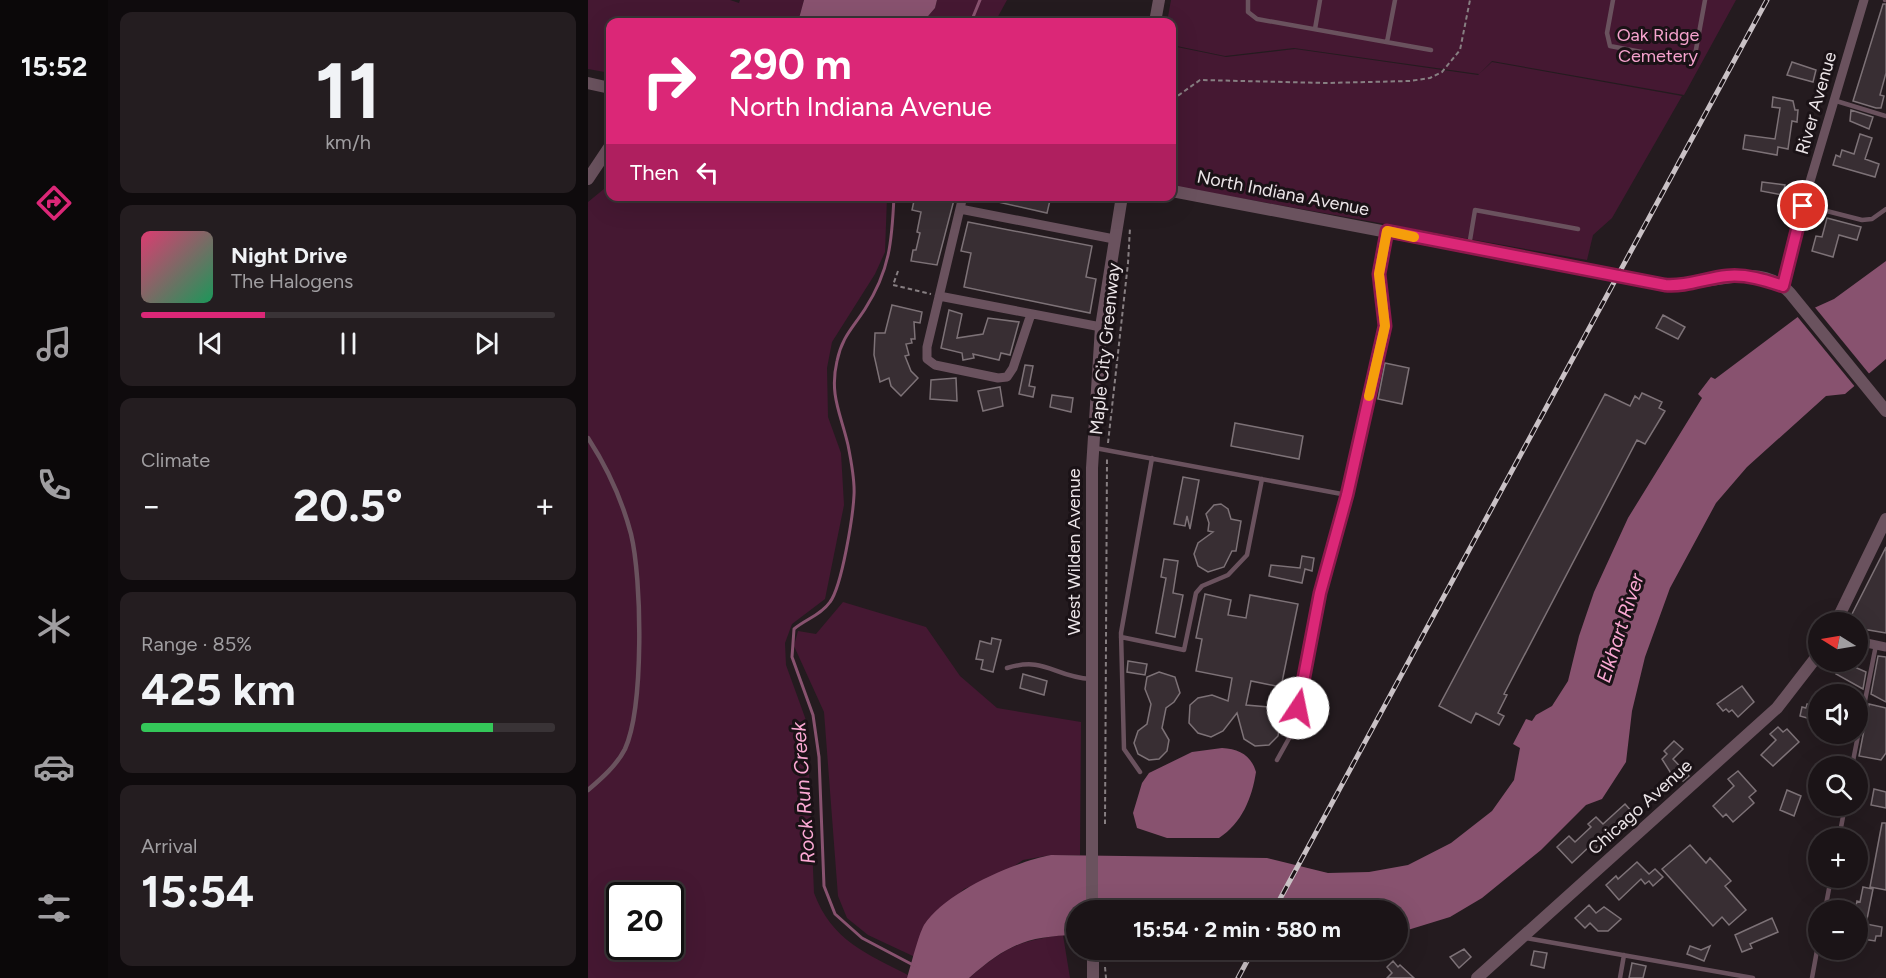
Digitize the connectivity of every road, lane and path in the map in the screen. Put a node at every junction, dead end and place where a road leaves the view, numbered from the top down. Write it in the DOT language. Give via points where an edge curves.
graph roads {
  1 [pos="1159,0"];
  2 [pos="1248,0"];
  3 [pos="1320,0"];
  4 [pos="1395,0"];
  5 [pos="1470,0"];
  6 [pos="1613,0"];
  7 [pos="1705,0"];
  8 [pos="1864,0"];
  9 [pos="1156,18"];
  10 [pos="1315,29"];
  11 [pos="1387,42"];
  12 [pos="1431,50"];
  13 [pos="588,83"];
  14 [pos="606,87"];
  15 [pos="1176,97"];
  16 [pos="1833,100"];
  17 [pos="1886,116"];
  18 [pos="606,152"];
  19 [pos="588,179"];
  20 [pos="1176,192"];
  21 [pos="962,201"];
  22 [pos="1121,201"];
  23 [pos="1803,206"];
  24 [pos="960,208"];
  25 [pos="1886,209"];
  26 [pos="1130,219"];
  27 [pos="1578,230"];
  28 [pos="1387,231"];
  29 [pos="1114,239"];
  30 [pos="1469,247"];
  31 [pos="898,271"];
  32 [pos="1783,286"];
  33 [pos="939,296"];
  34 [pos="1031,314"];
  35 [pos="1101,327"];
  36 [pos="1886,411"];
  37 [pos="588,438"];
  38 [pos="1092,447"];
  39 [pos="1108,450"];
  40 [pos="1152,458"];
  41 [pos="1262,479"];
  42 [pos="1347,495"];
  43 [pos="1886,519"];
  44 [pos="1841,612"];
  45 [pos="1121,638"];
  46 [pos="1881,646"];
  47 [pos="1006,668"];
  48 [pos="1808,668"];
  49 [pos="1091,679"];
  50 [pos="1854,756"];
  51 [pos="1277,760"];
  52 [pos="1140,772"];
  53 [pos="588,790"];
  54 [pos="1098,830"];
  55 [pos="1093,900"];
  56 [pos="1522,937"];
  57 [pos="1624,955"];
  58 [pos="1093,960"];
  59 [pos="1815,960"];
  60 [pos="1093,978"];
  61 [pos="1477,978"];
  62 [pos="1620,978"];
  63 [pos="1754,978"];
  64 [pos="1812,978"];
  1 -- 9 [label="street"];
  2 -- 10 [label="lane" via="1251,17"];
  3 -- 10 [label="lane"];
  4 -- 11 [label="lane"];
  5 -- 15 [label="path" via="1460,50 1442,72 1430,78 1326,83 1200,80"];
  6 -- 7 [label="lane" via="1607,33 1610,46 1683,61 1695,56"];
  8 -- 16 [label="street, River Avenue"];
  10 -- 11 [label="lane"];
  11 -- 12 [label="lane"];
  13 -- 14 [label="street"];
  16 -- 17 [label="lane"];
  16 -- 23 [label="street, River Avenue"];
  18 -- 19 [label="street"];
  20 -- 28 [label="street, North Indiana Avenue"];
  21 -- 24 [label="street"];
  22 -- 29 [label="street, West Wilden Avenue"];
  23 -- 25 [label="lane" via="1862,220 1872,219"];
  23 -- 32 [label="street, River Avenue"];
  24 -- 29 [label="street"];
  24 -- 33 [label="street"];
  26 -- 39 [label="path, Maple City Greenway"];
  27 -- 30 [label="lane" via="1475,210"];
  28 -- 30 [label="street, North Indiana Avenue"];
  28 -- 42 [label="lane" via="1379,274 1385,326"];
  29 -- 35 [label="street, West Wilden Avenue"];
  30 -- 32 [label="street, North Indiana Avenue" via="1665,285 1743,276"];
  31 -- 33 [label="path" via="893,285"];
  32 -- 36 [label="street"];
  33 -- 34 [label="street"];
  33 -- 34 [label="street" via="927,359 935,365 998,378 1006,377 1013,368"];
  34 -- 35 [label="street"];
  35 -- 38 [label="street, West Wilden Avenue"];
  37 -- 53 [label="lane" via="617,493 631,536 638,587 636,711 624,750"];
  38 -- 39 [label="lane"];
  38 -- 49 [label="street, West Wilden Avenue"];
  39 -- 40 [label="lane"];
  39 -- 54 [label="path, Maple City Greenway"];
  40 -- 41 [label="lane"];
  40 -- 45 [label="lane"];
  41 -- 42 [label="lane"];
  41 -- 45 [label="lane" via="1247,555 1228,574 1196,593 1184,650"];
  42 -- 51 [label="lane" via="1320,593 1292,733"];
  43 -- 44 [label="street"];
  45 -- 52 [label="lane" via="1124,749"];
  46 -- 50 [label="lane"];
  47 -- 49 [label="lane" via="1034,662 1074,678"];
  48 -- 56 [label="street, Chicago Avenue" via="1777,708"];
  49 -- 54 [label="street, West Wilden Avenue"];
  54 -- 55 [label="street, West Wilden Avenue"];
  56 -- 57 [label="lane"];
  56 -- 61 [label="street, Chicago Avenue"];
  57 -- 62 [label="lane"];
  57 -- 63 [label="lane"];
  58 -- 60 [label="street"];
  59 -- 64 [label="lane"];
}
